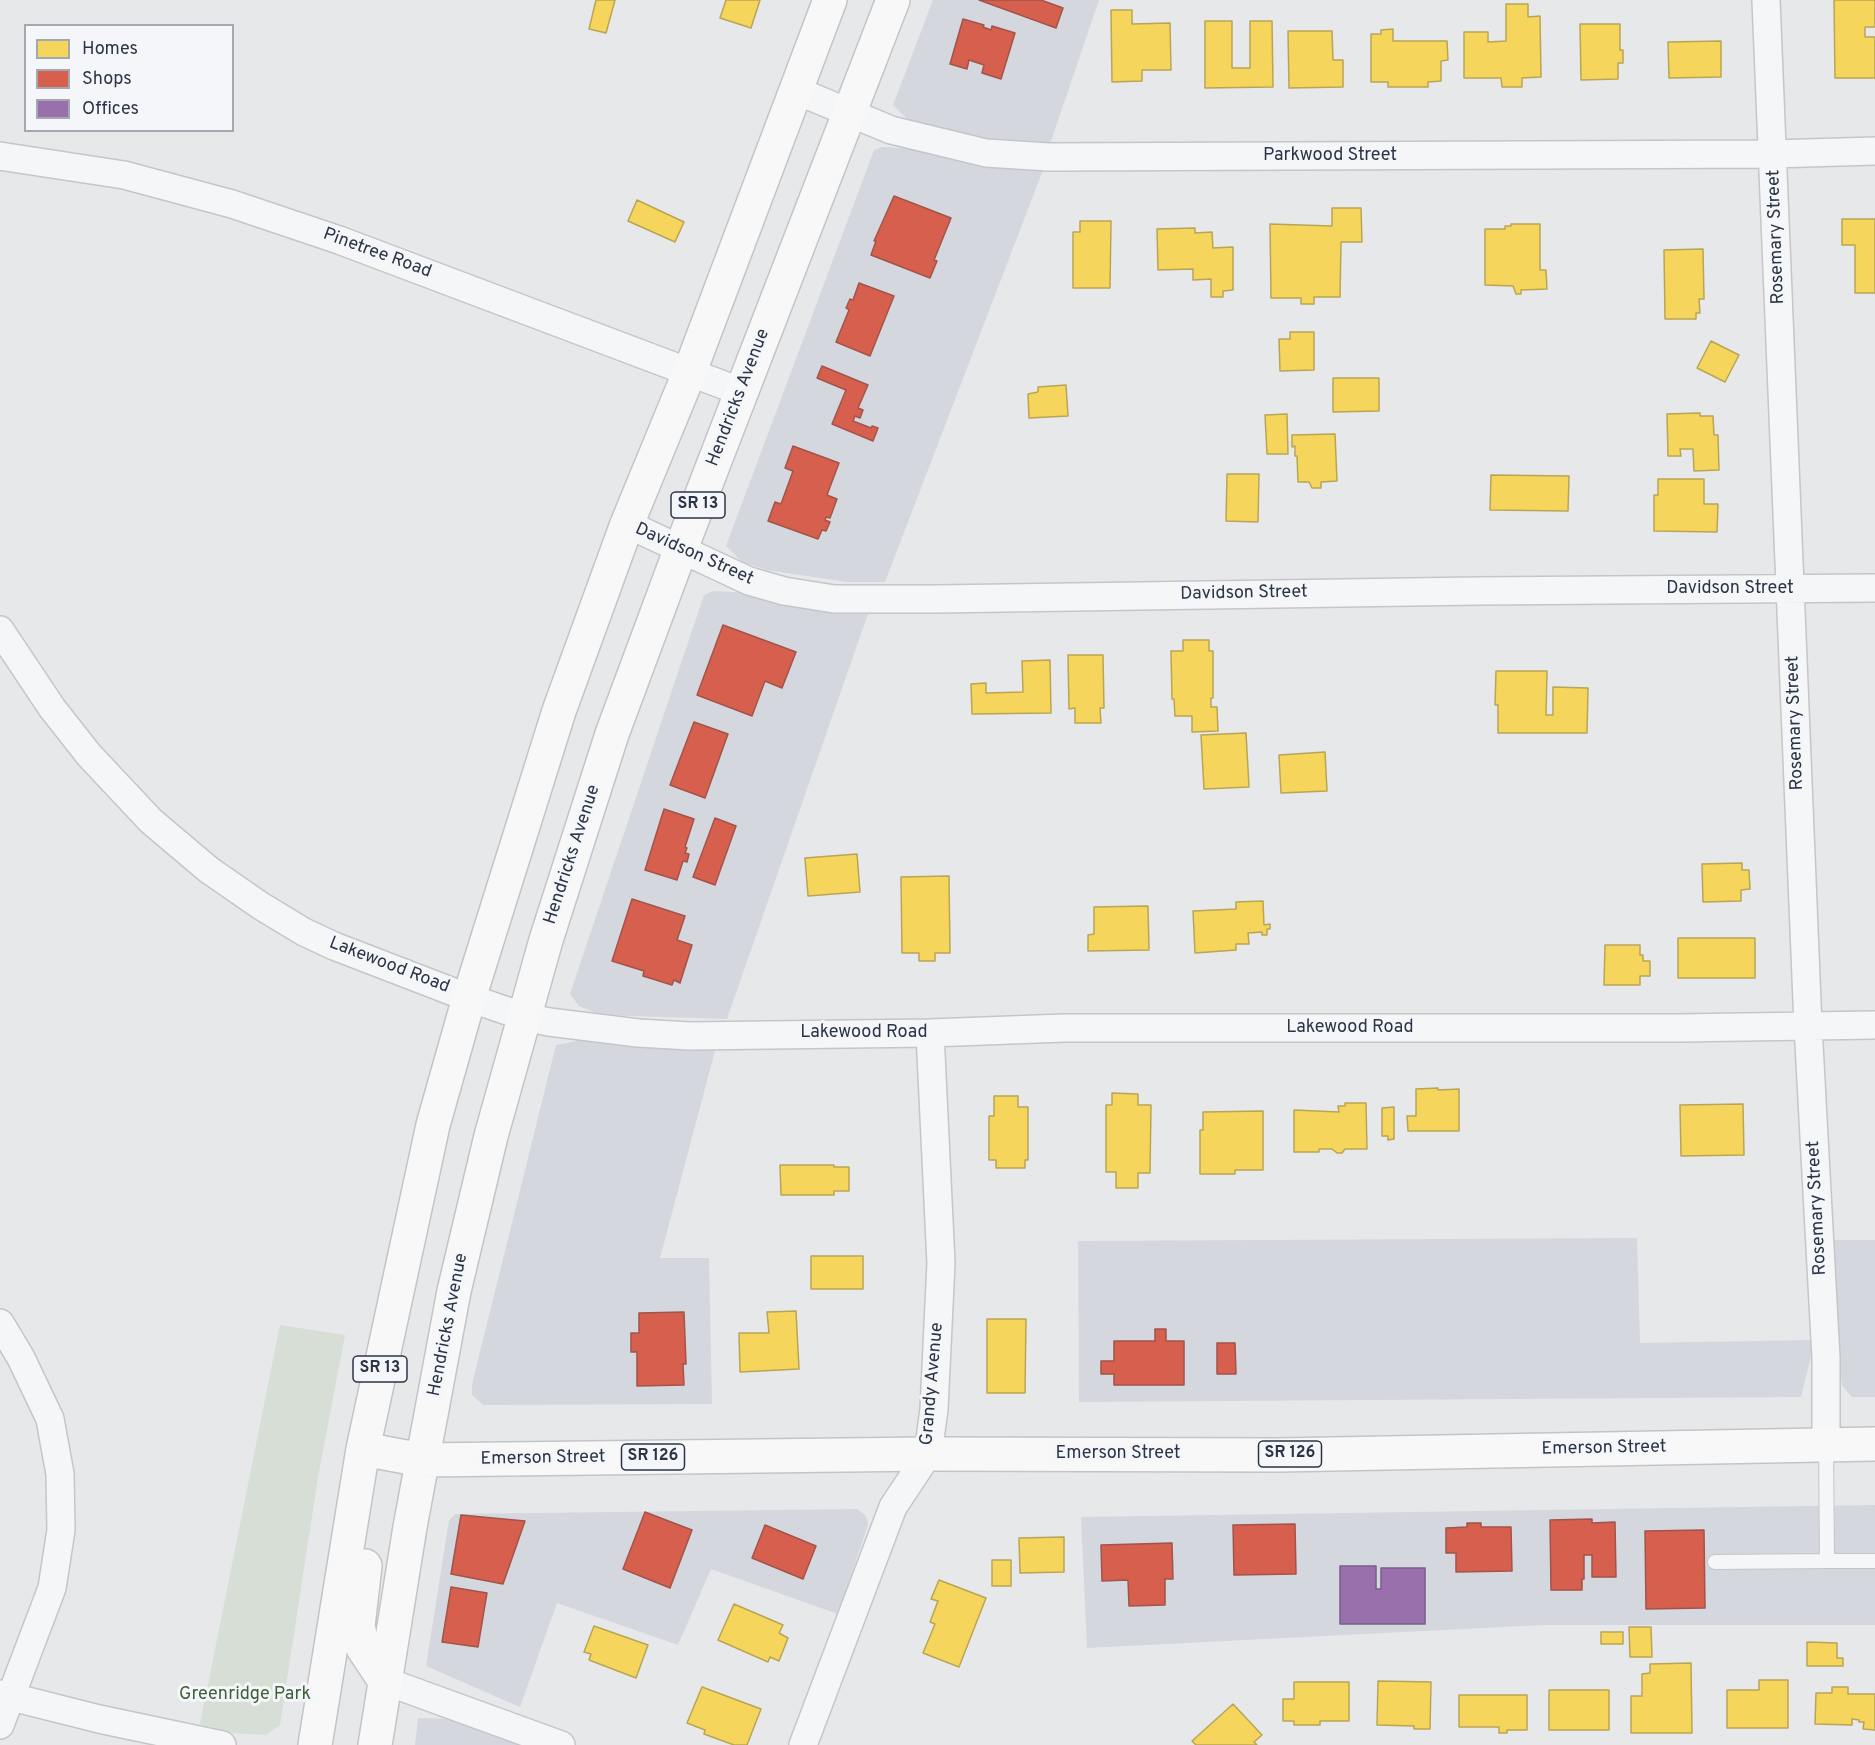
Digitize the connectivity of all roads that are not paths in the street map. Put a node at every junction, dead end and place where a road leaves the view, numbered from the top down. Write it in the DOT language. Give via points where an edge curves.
graph roads {
  1 [pos="830,0"];
  2 [pos="893,0"];
  3 [pos="1766,0"];
  4 [pos="795,90"];
  5 [pos="849,114"];
  6 [pos="1875,151"];
  7 [pos="1773,154"];
  8 [pos="0,156"];
  9 [pos="690,371"];
  10 [pos="742,392"];
  11 [pos="627,525"];
  12 [pos="680,550"];
  13 [pos="1790,588"];
  14 [pos="1875,588"];
  15 [pos="0,630"];
  16 [pos="470,998"];
  17 [pos="525,1017"];
  18 [pos="1875,1025"];
  19 [pos="1809,1026"];
  20 [pos="930,1032"];
  21 [pos="0,1323"];
  22 [pos="1875,1444"];
  23 [pos="1826,1445"];
  24 [pos="928,1454"];
  25 [pos="422,1460"];
  26 [pos="361,1464"];
  27 [pos="1827,1561"];
  28 [pos="1875,1561"];
  29 [pos="1715,1562"];
  30 [pos="385,1681"];
  31 [pos="6,1696"];
  32 [pos="0,1725"];
  33 [pos="222,1745"];
  34 [pos="315,1745"];
  35 [pos="375,1745"];
  36 [pos="561,1745"];
  37 [pos="803,1745"];
  1 -- 4 [label="main road, SR 13"];
  2 -- 5 [label="main road, Hendricks Avenue / SR 13"];
  3 -- 7 [label="street, Rosemary Street"];
  4 -- 5 [label="street, Parkwood Street"];
  4 -- 9 [label="main road, SR 13"];
  5 -- 7 [label="street, Parkwood Street" via="891,130 986,153 1049,156"];
  5 -- 10 [label="main road, Hendricks Avenue / SR 13"];
  6 -- 7 [label="street, Parkwood Street"];
  7 -- 13 [label="street, Rosemary Street"];
  8 -- 9 [label="street, Pinetree Road" via="124,175 232,204"];
  9 -- 10 [label="street, Pinetree Road"];
  9 -- 11 [label="main road, SR 13"];
  10 -- 12 [label="main road, Hendricks Avenue / SR 13"];
  11 -- 12 [label="street, Davidson Street"];
  11 -- 16 [label="main road, SR 13" via="559,711"];
  12 -- 13 [label="street, Davidson Street" via="749,582 834,599"];
  12 -- 17 [label="main road, Hendricks Avenue / SR 13" via="612,734"];
  13 -- 14 [label="street, Davidson Street"];
  13 -- 19 [label="street, Rosemary Street"];
  15 -- 16 [label="street, Lakewood Road" via="89,755 151,821 209,870 261,906 324,941"];
  16 -- 17 [label="street, Lakewood Road"];
  16 -- 26 [label="main road, SR 13" via="433,1125"];
  17 -- 20 [label="street, Lakewood Road" via="638,1034"];
  17 -- 25 [label="main road, Hendricks Avenue / SR 13" via="491,1136 454,1291"];
  18 -- 19 [label="street, Lakewood Road"];
  19 -- 20 [label="street, Lakewood Road" via="1064,1028"];
  19 -- 23 [label="street, Rosemary Street" via="1826,1358"];
  20 -- 24 [label="street, Grandy Avenue" via="941,1263"];
  21 -- 31 [label="street" via="50,1419 60,1474 61,1530 52,1588"];
  22 -- 23 [label="main road, Emerson Street / SR 126"];
  23 -- 24 [label="main road, Emerson Street / SR 126" via="1278,1455"];
  23 -- 27 [label="lane"];
  24 -- 25 [label="main road, Emerson Street / SR 126"];
  24 -- 37 [label="street, Grandy Avenue" via="893,1507"];
  25 -- 26 [label="main road, Emerson Street / SR 126"];
  25 -- 30 [label="main road, Hendricks Avenue / SR 13"];
  26 -- 30 [label="main road" via="366,1562 358,1626 363,1648"];
  26 -- 34 [label="main road, SR 13"];
  27 -- 28 [label="lane"];
  27 -- 29 [label="lane"];
  30 -- 35 [label="main road, Hendricks Avenue / SR 13"];
  30 -- 36 [label="street"];
  31 -- 32 [label="street"];
  31 -- 33 [label="street"];
}
